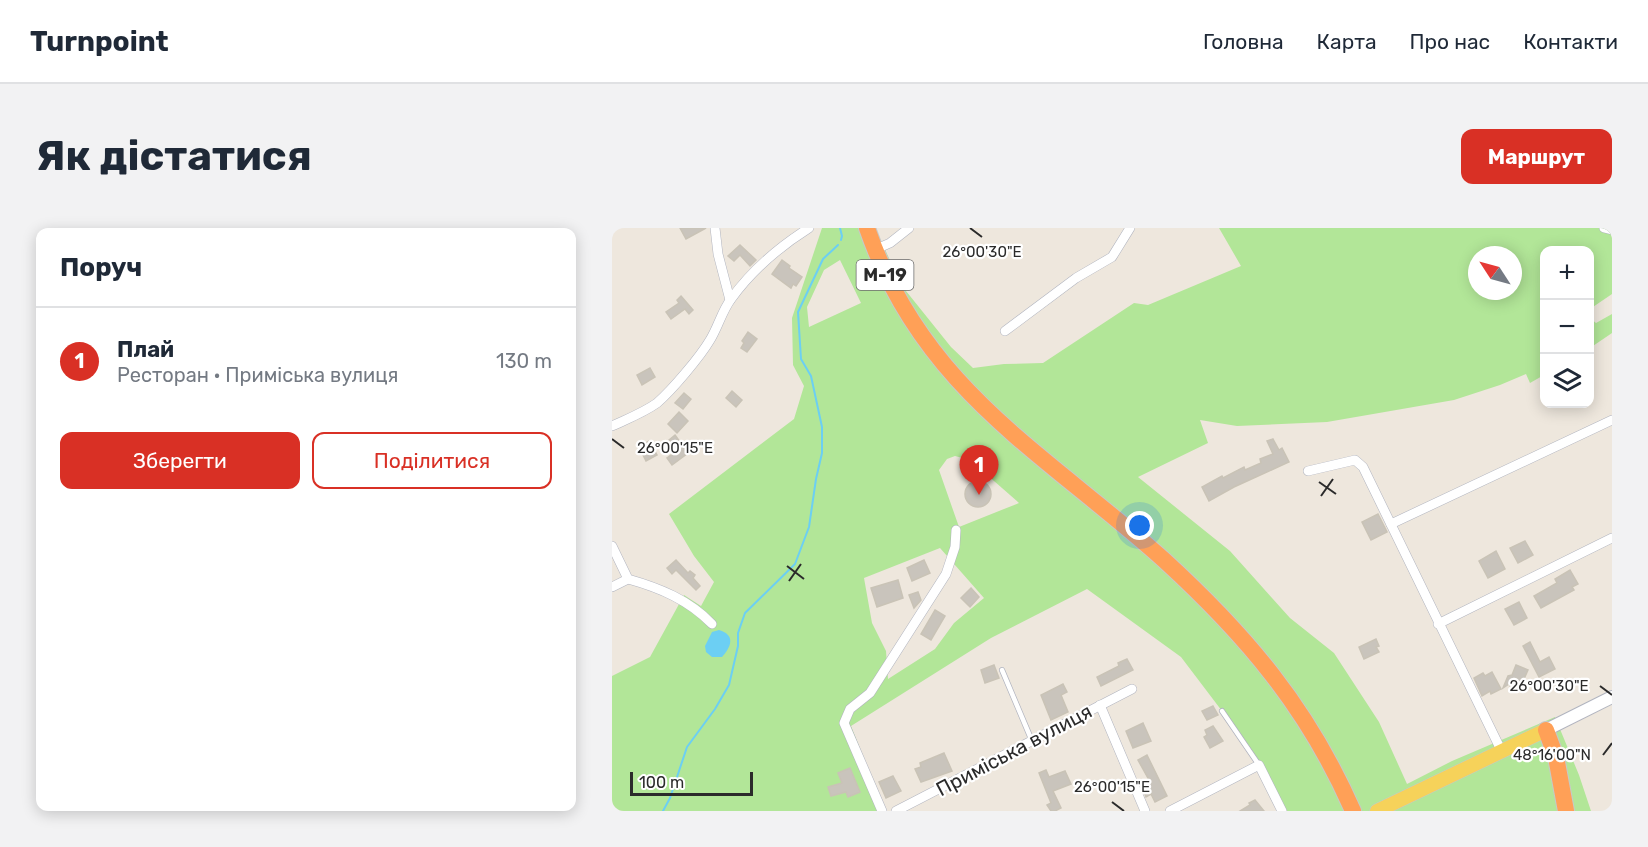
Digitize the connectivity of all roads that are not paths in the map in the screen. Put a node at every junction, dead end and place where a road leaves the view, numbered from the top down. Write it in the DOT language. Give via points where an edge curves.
graph roads {
  1 [pos="715,228"];
  2 [pos="809,228"];
  3 [pos="867,228"];
  4 [pos="909,228"];
  5 [pos="1130,228"];
  6 [pos="1604,228"];
  7 [pos="1612,230"];
  8 [pos="874,250"];
  9 [pos="730,300"];
  10 [pos="1005,331"];
  11 [pos="1612,420"];
  12 [pos="612,426"];
  13 [pos="1304,471"];
  14 [pos="1390,524"];
  15 [pos="956,530"];
  16 [pos="1612,538"];
  17 [pos="612,546"];
  18 [pos="628,579"];
  19 [pos="612,587"];
  20 [pos="712,624"];
  21 [pos="1438,624"];
  22 [pos="1002,670"];
  23 [pos="1132,689"];
  24 [pos="1612,697"];
  25 [pos="1100,705"];
  26 [pos="1222,711"];
  27 [pos="1546,730"];
  28 [pos="1032,741"];
  29 [pos="1502,752"];
  30 [pos="1259,765"];
  31 [pos="882,811"];
  32 [pos="896,811"];
  33 [pos="1145,811"];
  34 [pos="1170,811"];
  35 [pos="1282,811"];
  36 [pos="1353,811"];
  37 [pos="1377,811"];
  38 [pos="1566,811"];
  1 -- 9 [label="street"];
  2 -- 9 [label="street" via="763,263"];
  3 -- 8 [label="highway, М-19"];
  4 -- 8 [label="street"];
  5 -- 10 [label="street" via="1112,256"];
  6 -- 7 [label="street"];
  8 -- 36 [label="highway, М-19" via="910,319 974,399 1162,559 1254,650 1306,719"];
  9 -- 12 [label="street" via="708,342 663,396 642,412"];
  11 -- 14 [label="street"];
  13 -- 14 [label="street" via="1355,460 1363,467"];
  14 -- 21 [label="street"];
  15 -- 31 [label="street" via="955,548 946,574 870,693 850,709 844,723"];
  16 -- 21 [label="street"];
  17 -- 18 [label="street"];
  18 -- 19 [label="street"];
  18 -- 20 [label="street" via="671,593"];
  21 -- 29 [label="street"];
  22 -- 28 [label="lane"];
  23 -- 25 [label="street, Приміська вулиця"];
  24 -- 27 [label="main road"];
  25 -- 28 [label="street, Приміська вулиця"];
  25 -- 33 [label="street, Приміська вулиця"];
  26 -- 30 [label="lane"];
  27 -- 29 [label="main road"];
  27 -- 38 [label="highway" via="1556,757"];
  28 -- 32 [label="street, Приміська вулиця"];
  29 -- 37 [label="main road"];
  30 -- 34 [label="street"];
  30 -- 35 [label="street"];
}
